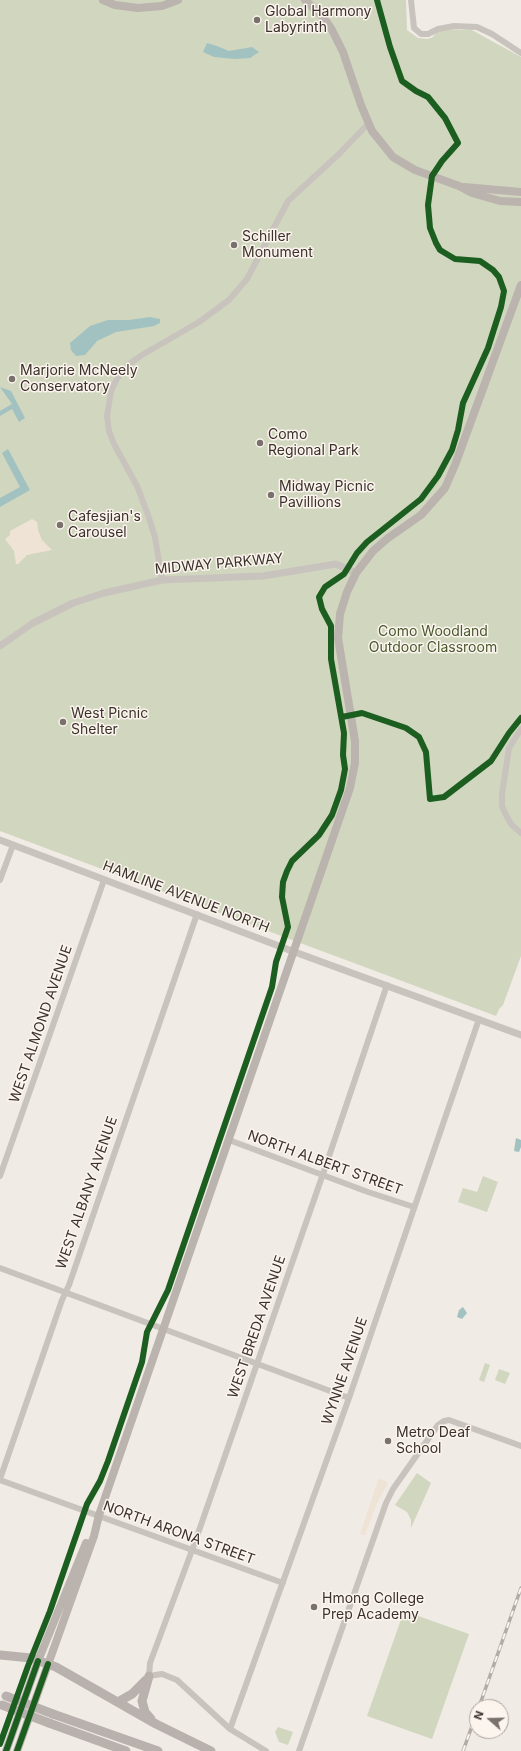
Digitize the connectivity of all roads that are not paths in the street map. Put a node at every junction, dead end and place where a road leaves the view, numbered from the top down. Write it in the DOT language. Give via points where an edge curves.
graph roads {
  1 [pos="103,0"];
  2 [pos="178,0"];
  3 [pos="305,0"];
  4 [pos="411,0"];
  5 [pos="521,53"];
  6 [pos="368,124"];
  7 [pos="459,186"];
  8 [pos="521,192"];
  9 [pos="521,202"];
  10 [pos="521,285"];
  11 [pos="356,573"];
  12 [pos="162,580"];
  13 [pos="0,646"];
  14 [pos="521,730"];
  15 [pos="521,833"];
  16 [pos="0,840"];
  17 [pos="13,845"];
  18 [pos="0,880"];
  19 [pos="104,880"];
  20 [pos="197,914"];
  21 [pos="292,951"];
  22 [pos="387,985"];
  23 [pos="479,1020"];
  24 [pos="521,1035"];
  25 [pos="229,1140"];
  26 [pos="0,1176"];
  27 [pos="322,1176"];
  28 [pos="414,1207"];
  29 [pos="0,1268"];
  30 [pos="65,1292"];
  31 [pos="164,1329"];
  32 [pos="257,1363"];
  33 [pos="349,1398"];
  34 [pos="521,1446"];
  35 [pos="0,1480"];
  36 [pos="98,1516"];
  37 [pos="192,1550"];
  38 [pos="283,1583"];
  39 [pos="0,1655"];
  40 [pos="38,1661"];
  41 [pos="48,1664"];
  42 [pos="149,1676"];
  43 [pos="3,1695"];
  44 [pos="118,1702"];
  45 [pos="1,1705"];
  46 [pos="156,1724"];
  47 [pos="230,1730"];
  48 [pos="6,1751"];
  49 [pos="17,1751"];
  50 [pos="126,1751"];
  51 [pos="158,1751"];
  52 [pos="211,1751"];
  53 [pos="266,1751"];
  54 [pos="299,1751"];
  1 -- 2 [label="main road" via="138,8 162,6"];
  3 -- 6 [label="main road" via="324,18 338,41"];
  4 -- 5 [label="street" via="412,22 416,32 428,34 454,26 477,28 492,34"];
  6 -- 7 [label="main road" via="393,157 420,173"];
  6 -- 12 [label="street" via="288,201 247,279 230,300 128,365 111,391 107,416 109,431 148,512"];
  7 -- 8 [label="main road"];
  7 -- 9 [label="main road" via="488,198"];
  10 -- 11 [label="main road" via="455,465 444,488 421,515 380,545"];
  11 -- 12 [label="street, MIDWAY PARKWAY" via="336,564 263,576"];
  11 -- 21 [label="main road" via="343,603 338,638 355,742 354,772"];
  12 -- 13 [label="street, MIDWAY PARKWAY" via="73,603 33,623"];
  14 -- 15 [label="street" via="509,748 502,794 502,806 506,815"];
  16 -- 17 [label="street, HAMLINE AVENUE NORTH"];
  17 -- 18 [label="street"];
  17 -- 19 [label="street, HAMLINE AVENUE NORTH"];
  19 -- 20 [label="street, HAMLINE AVENUE NORTH"];
  19 -- 26 [label="street, WEST ALMOND AVENUE"];
  20 -- 21 [label="street, HAMLINE AVENUE NORTH"];
  20 -- 30 [label="street, WEST ALBANY AVENUE"];
  21 -- 22 [label="street, HAMLINE AVENUE NORTH"];
  21 -- 25 [label="main road"];
  22 -- 23 [label="street, HAMLINE AVENUE NORTH"];
  22 -- 27 [label="street, WEST BREDA AVENUE"];
  23 -- 24 [label="street, HAMLINE AVENUE NORTH"];
  23 -- 28 [label="street, WYNNE AVENUE"];
  25 -- 27 [label="street, NORTH ALBERT STREET"];
  25 -- 31 [label="main road"];
  27 -- 28 [label="street, NORTH ALBERT STREET"];
  27 -- 32 [label="street, WEST BREDA AVENUE"];
  28 -- 33 [label="street, WYNNE AVENUE"];
  29 -- 30 [label="street"];
  30 -- 31 [label="street"];
  30 -- 35 [label="street, WEST ALBANY AVENUE"];
  31 -- 32 [label="street"];
  31 -- 36 [label="main road"];
  32 -- 33 [label="street"];
  32 -- 37 [label="street, WEST BREDA AVENUE"];
  33 -- 38 [label="street, WYNNE AVENUE"];
  34 -- 54 [label="street" via="449,1420 444,1421 433,1431 386,1503"];
  35 -- 36 [label="street, NORTH ARONA STREET"];
  36 -- 37 [label="street, NORTH ARONA STREET"];
  36 -- 40 [label="main road"];
  36 -- 41 [label="main road" via="94,1536"];
  37 -- 38 [label="street, NORTH ARONA STREET"];
  37 -- 42 [label="street, WEST BREDA AVENUE" via="150,1663"];
  38 -- 47 [label="street, WYNNE AVENUE"];
  39 -- 40 [label="main road"];
  40 -- 41 [label="main road"];
  40 -- 48 [label="main road"];
  41 -- 44 [label="main road"];
  41 -- 49 [label="main road"];
  42 -- 44 [label="main road" via="132,1694"];
  42 -- 46 [label="main road" via="142,1702 145,1712"];
  42 -- 47 [label="street" via="162,1674 176,1680"];
  43 -- 51 [label="main road, bridge"];
  44 -- 46 [label="main road"];
  45 -- 50 [label="main road, bridge"];
  46 -- 52 [label="main road"];
  47 -- 53 [label="street"];
}
